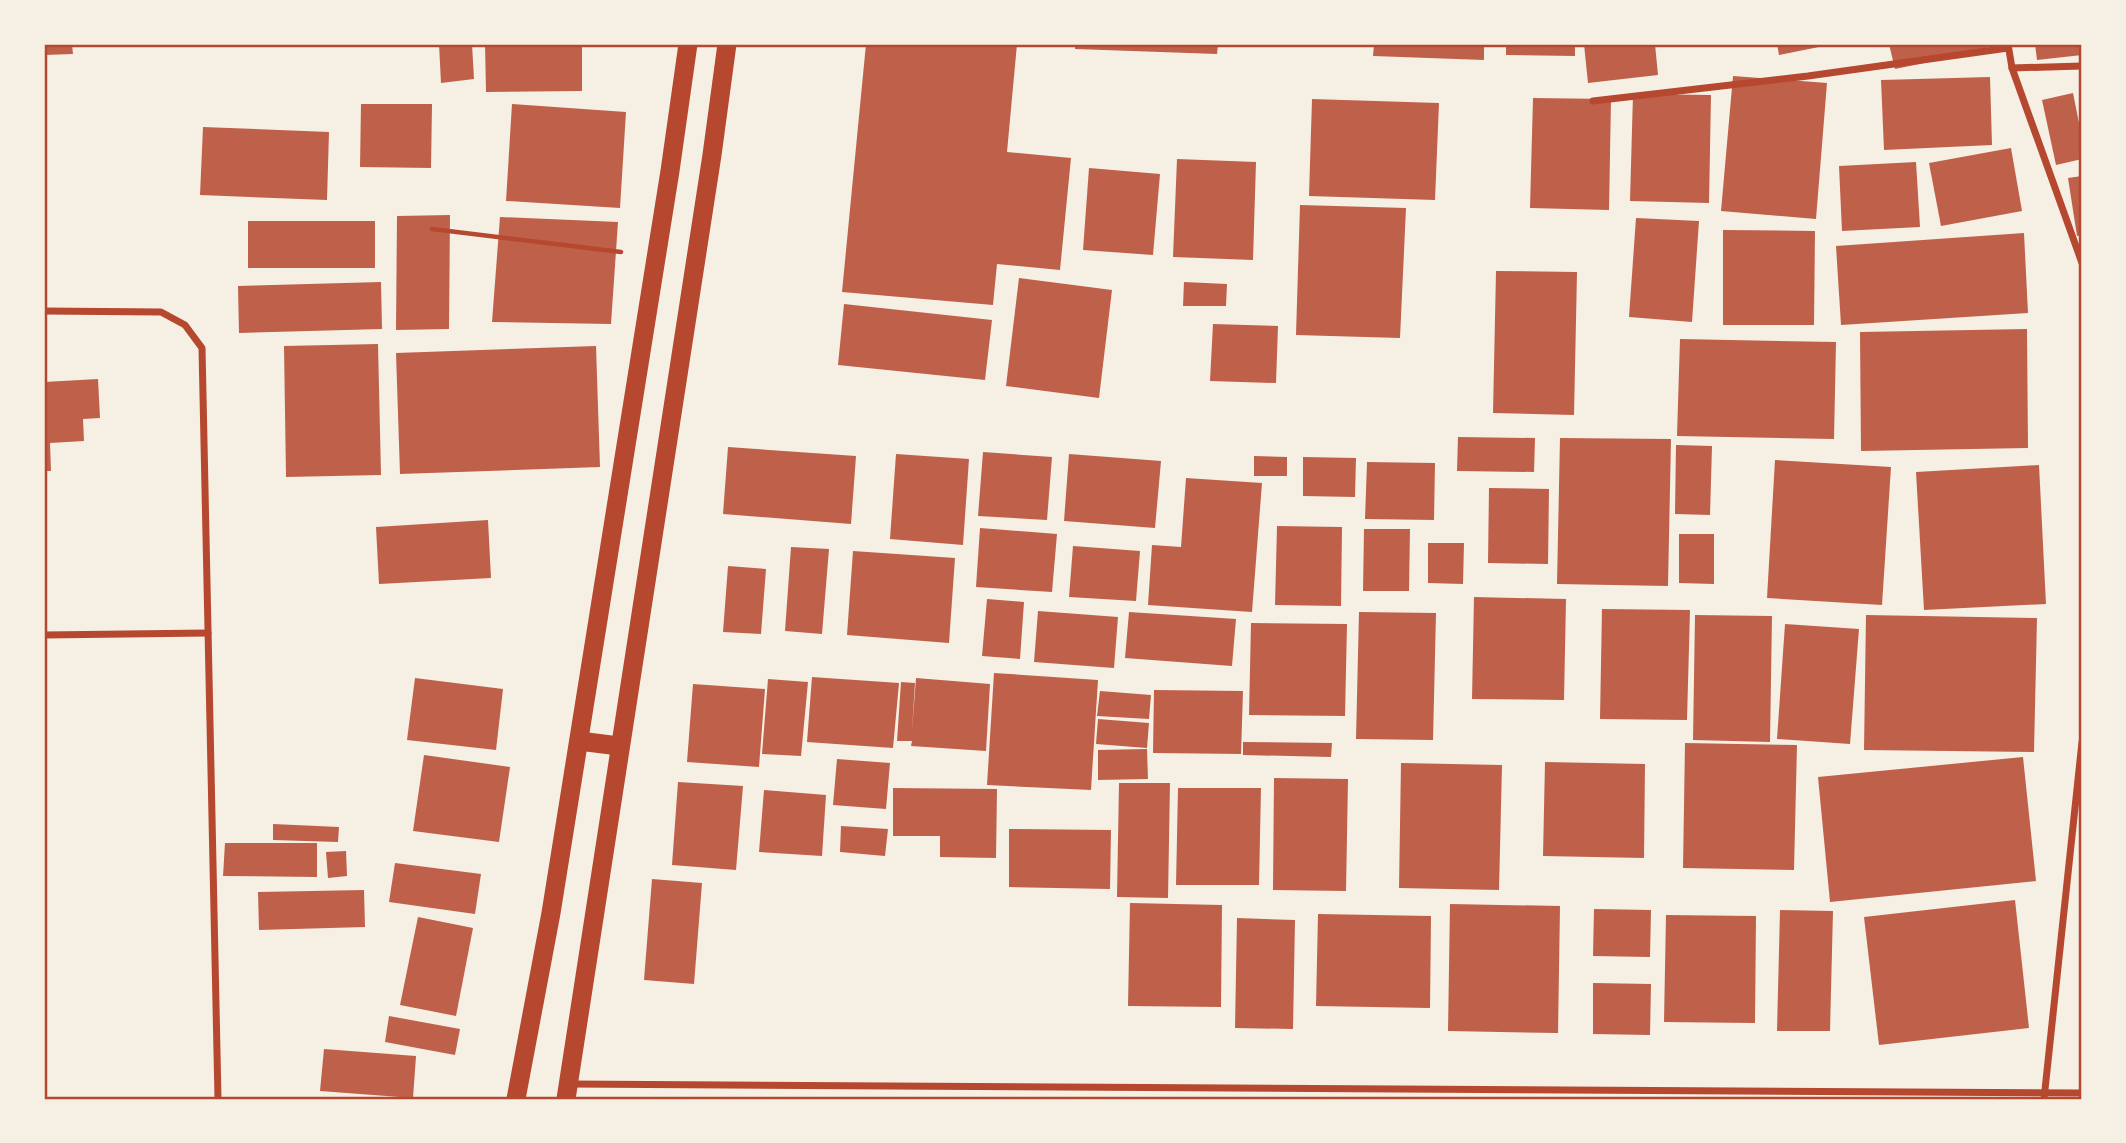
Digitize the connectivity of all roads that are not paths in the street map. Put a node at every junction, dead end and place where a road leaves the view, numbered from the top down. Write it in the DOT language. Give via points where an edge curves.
graph roads {
  1 [pos="688,44"];
  2 [pos="727,44"];
  3 [pos="2008,46"];
  4 [pos="2082,66"];
  5 [pos="2012,68"];
  6 [pos="1593,101"];
  7 [pos="2082,263"];
  8 [pos="44,311"];
  9 [pos="208,632"];
  10 [pos="44,635"];
  11 [pos="579,741"];
  12 [pos="2082,743"];
  13 [pos="619,746"];
  14 [pos="568,1092"];
  15 [pos="2082,1093"];
  16 [pos="2044,1096"];
  17 [pos="218,1099"];
  18 [pos="516,1099"];
  1 -- 11 [label="highway"];
  2 -- 13 [label="highway"];
  3 -- 5 [label="street"];
  3 -- 6 [label="street"];
  4 -- 5 [label="street"];
  5 -- 7 [label="street"];
  8 -- 9 [label="street" via="161,312 185,325 202,348"];
  9 -- 10 [label="street"];
  9 -- 17 [label="street"];
  11 -- 13 [label="highway"];
  11 -- 18 [label="highway"];
  12 -- 16 [label="street"];
  13 -- 14 [label="highway"];
  14 -- 16 [label="street"];
  15 -- 16 [label="street"];
}
